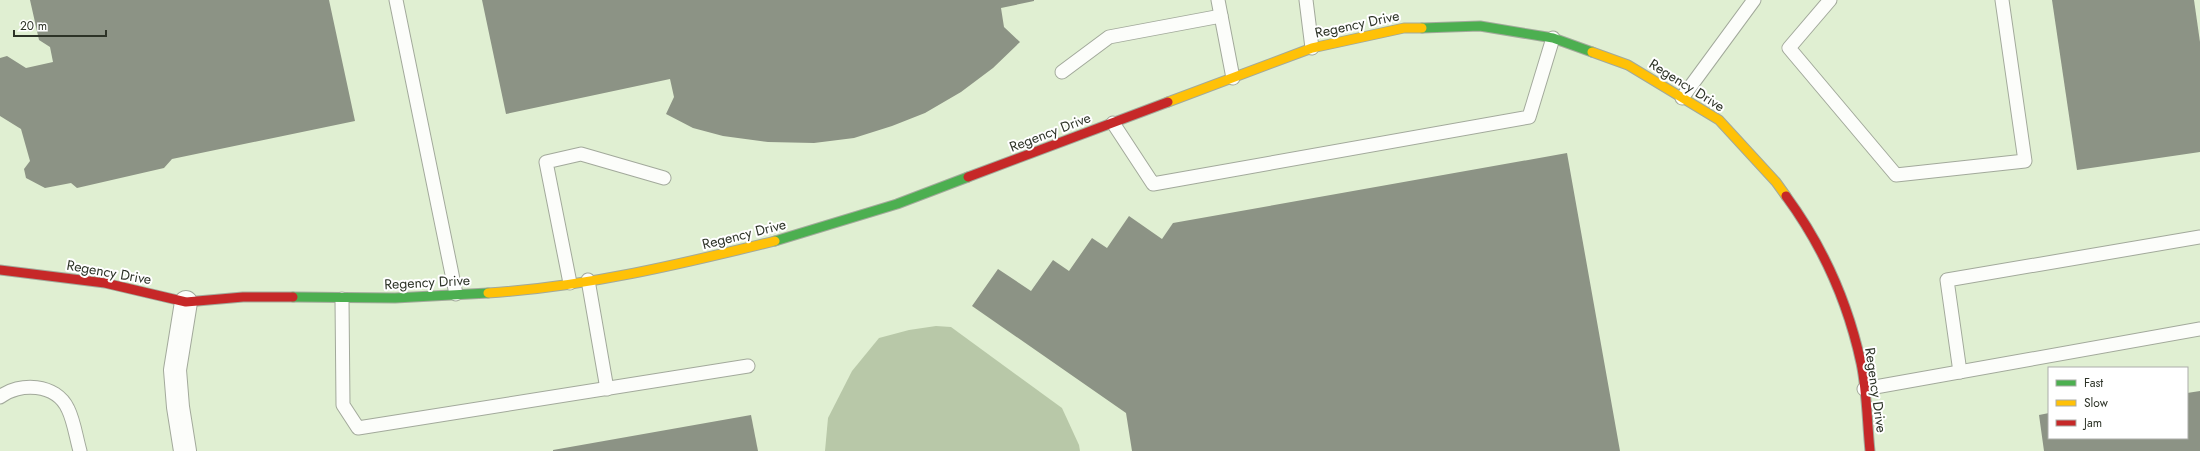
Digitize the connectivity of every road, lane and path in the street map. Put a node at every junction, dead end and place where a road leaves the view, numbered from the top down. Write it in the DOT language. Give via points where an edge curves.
graph roads {
  1 [pos="396,0"];
  2 [pos="1218,0"];
  3 [pos="1306,0"];
  4 [pos="1754,0"];
  5 [pos="1830,0"];
  6 [pos="2002,0"];
  7 [pos="1221,16"];
  8 [pos="1553,38"];
  9 [pos="1312,48"];
  10 [pos="1062,72"];
  11 [pos="1233,78"];
  12 [pos="1682,98"];
  13 [pos="1113,123"];
  14 [pos="664,178"];
  15 [pos="2200,237"];
  16 [pos="0,270"];
  17 [pos="588,280"];
  18 [pos="570,283"];
  19 [pos="456,294"];
  20 [pos="342,299"];
  21 [pos="186,302"];
  22 [pos="2200,329"];
  23 [pos="748,366"];
  24 [pos="1960,372"];
  25 [pos="607,389"];
  26 [pos="1864,389"];
  27 [pos="0,397"];
  28 [pos="80,451"];
  29 [pos="185,451"];
  30 [pos="1870,451"];
  1 -- 19 [label="lane"];
  2 -- 7 [label="lane"];
  3 -- 9 [label="lane"];
  4 -- 12 [label="lane"];
  5 -- 6 [label="lane" via="1789,48 1896,175 2026,162"];
  7 -- 10 [label="lane" via="1109,36"];
  7 -- 11 [label="lane"];
  8 -- 9 [label="street, Regency Drive" via="1480,26 1450,26 1404,28"];
  8 -- 12 [label="street, Regency Drive" via="1628,65"];
  8 -- 13 [label="lane" via="1529,117 1153,184"];
  9 -- 11 [label="street, Regency Drive"];
  11 -- 13 [label="street, Regency Drive"];
  12 -- 26 [label="street, Regency Drive" via="1719,120 1776,182 1800,215 1825,259 1840,293 1861,363"];
  13 -- 17 [label="street, Regency Drive" via="896,204 796,236 719,256"];
  14 -- 18 [label="lane" via="581,154 546,162"];
  15 -- 24 [label="lane" via="1947,280"];
  16 -- 21 [label="street, Regency Drive" via="105,283"];
  17 -- 18 [label="street, Regency Drive"];
  17 -- 25 [label="lane"];
  18 -- 19 [label="street, Regency Drive" via="514,291"];
  19 -- 20 [label="street, Regency Drive"];
  20 -- 21 [label="street, Regency Drive" via="243,297"];
  20 -- 25 [label="lane" via="343,405 358,428"];
  21 -- 29 [label="street" via="175,370"];
  22 -- 24 [label="lane"];
  23 -- 25 [label="lane"];
  24 -- 26 [label="lane"];
  26 -- 30 [label="street, Regency Drive"];
  27 -- 28 [label="lane" via="7,391 23,386 42,388 57,395 68,408"];
}
